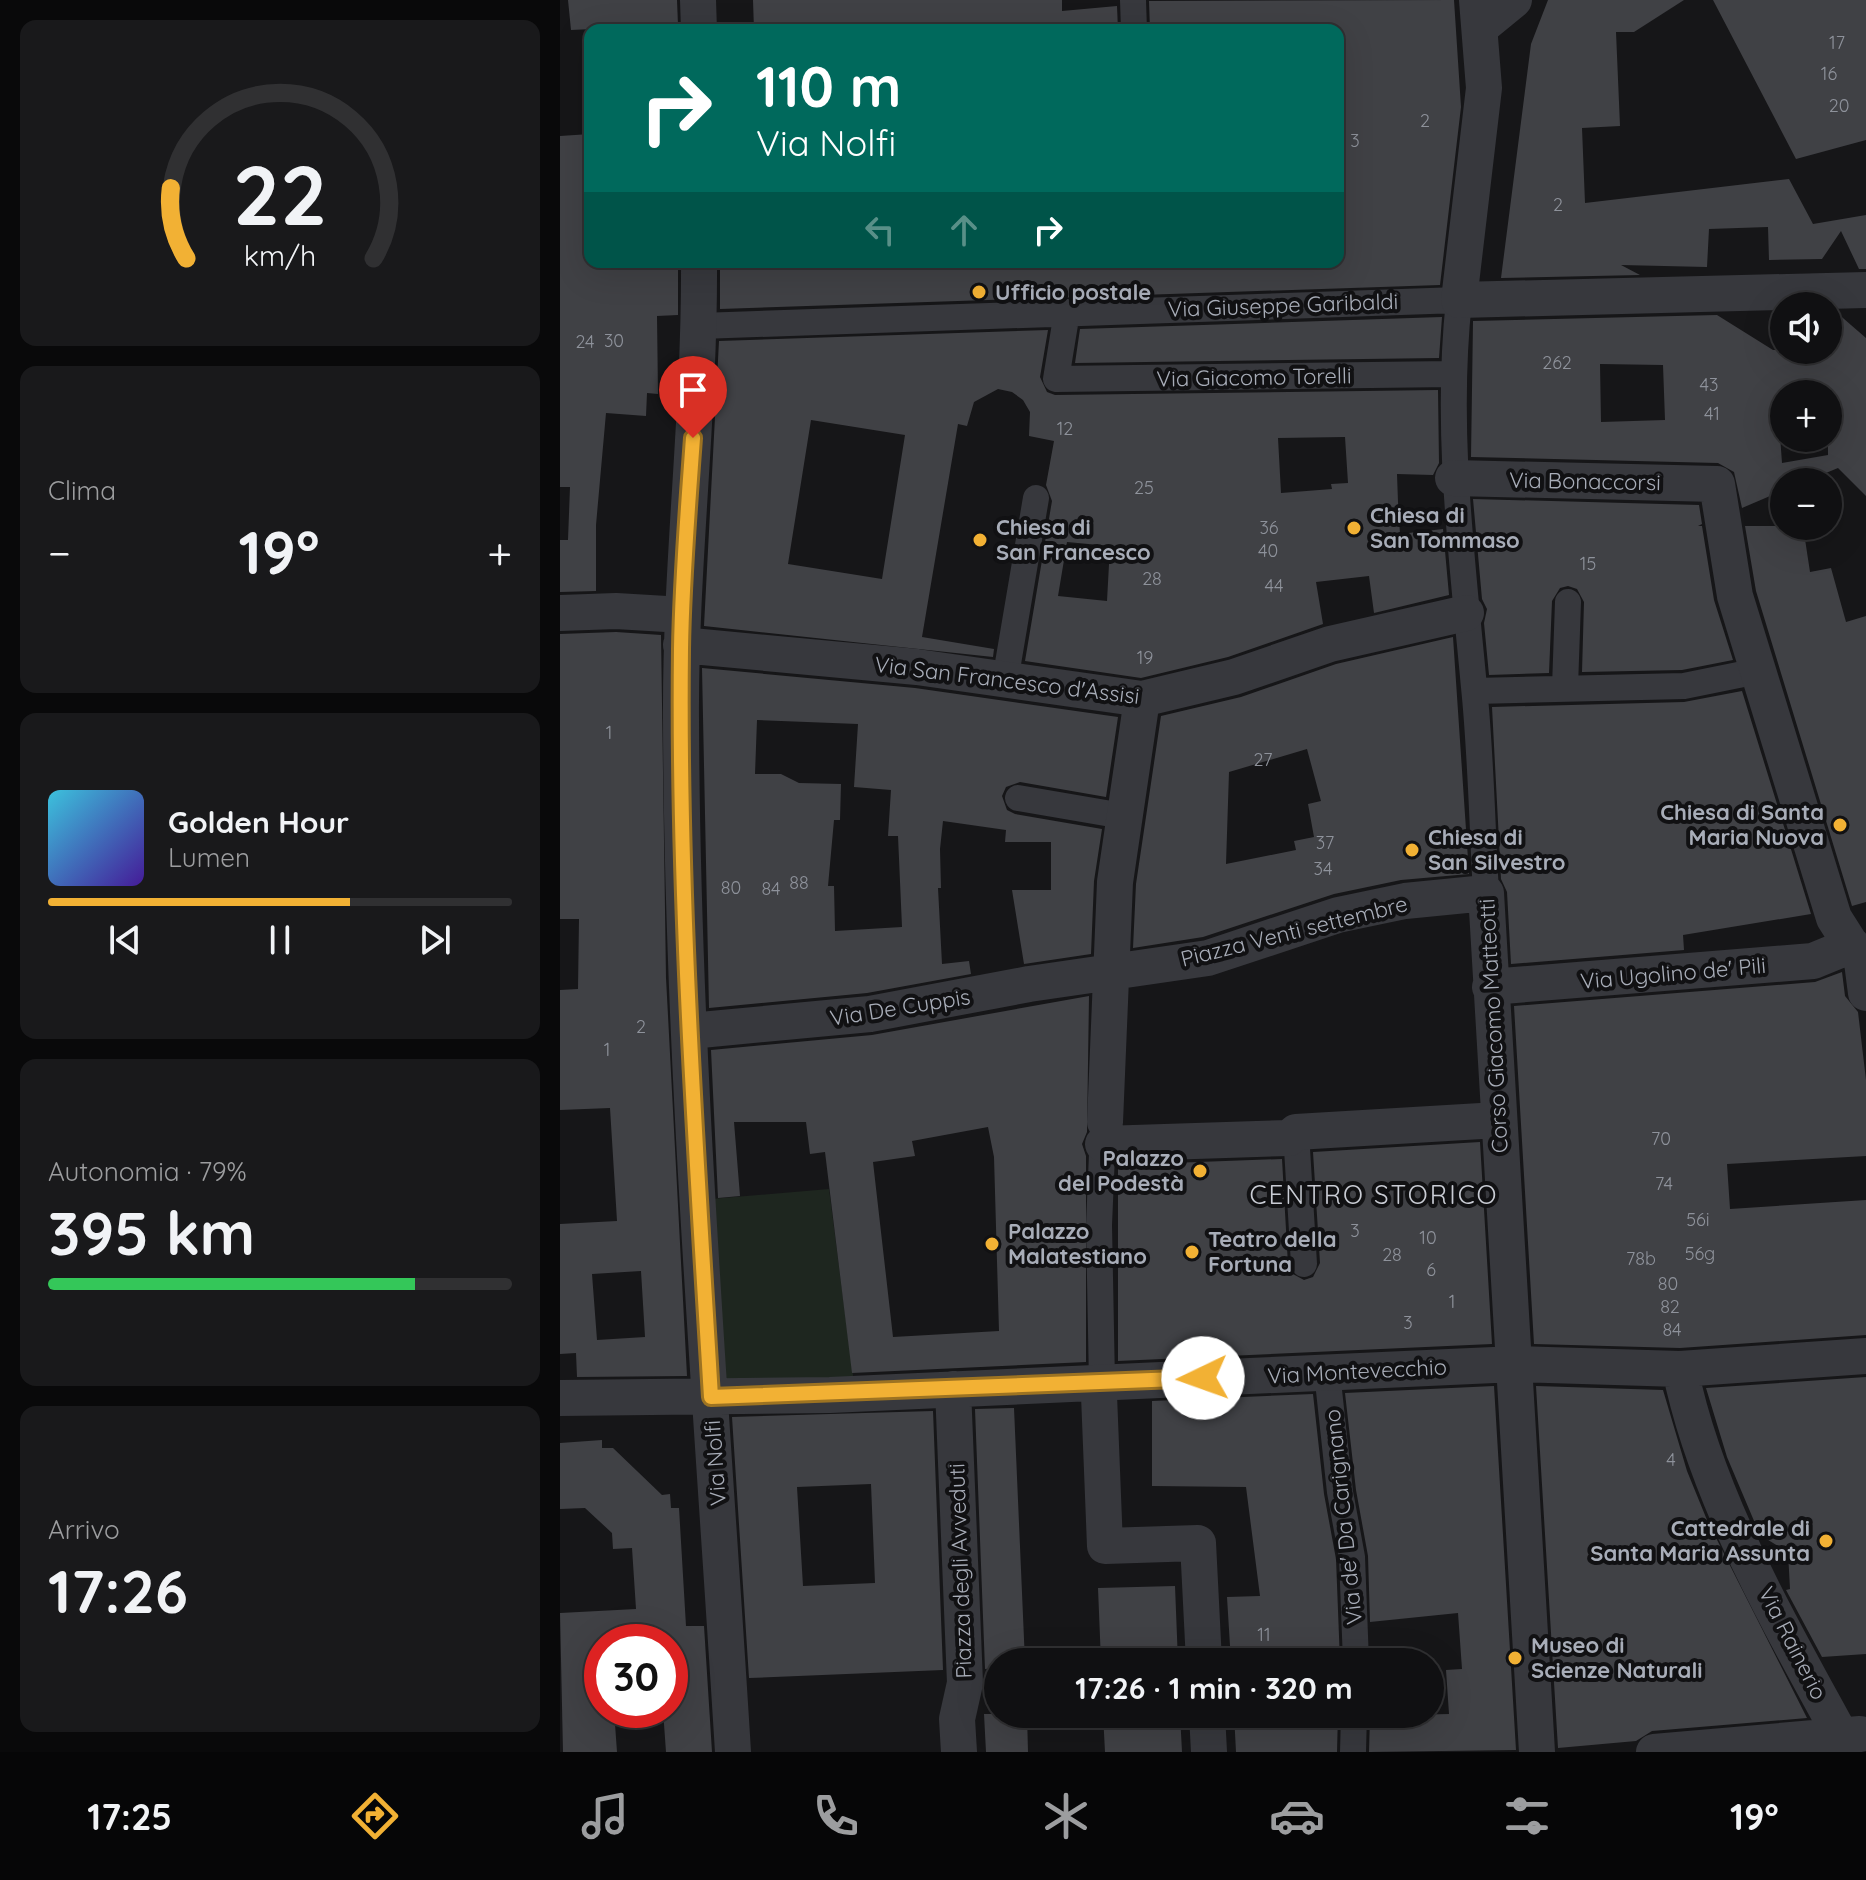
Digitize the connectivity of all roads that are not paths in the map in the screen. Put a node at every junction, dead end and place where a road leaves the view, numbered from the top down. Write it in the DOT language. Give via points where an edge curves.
graph roads {
  1 [pos="698,0"];
  2 [pos="1133,0"];
  3 [pos="1514,0"];
  4 [pos="1479,13"];
  5 [pos="699,24"];
  6 [pos="1134,24"];
  7 [pos="699,268"];
  8 [pos="1866,290"];
  9 [pos="1459,300"];
  10 [pos="1067,312"];
  11 [pos="700,326"];
  12 [pos="1452,374"];
  13 [pos="1453,478"];
  14 [pos="1036,498"];
  15 [pos="1568,602"];
  16 [pos="560,613"];
  17 [pos="1466,613"];
  18 [pos="682,630"];
  19 [pos="1758,671"];
  20 [pos="1005,681"];
  21 [pos="1565,687"];
  22 [pos="1475,691"];
  23 [pos="1142,699"];
  24 [pos="1018,798"];
  25 [pos="1123,816"];
  26 [pos="1486,893"];
  27 [pos="1854,934"];
  28 [pos="1109,972"];
  29 [pos="1490,987"];
  30 [pos="1866,993"];
  31 [pos="690,1031"];
  32 [pos="1498,1120"];
  33 [pos="1296,1132"];
  34 [pos="1104,1138"];
  35 [pos="1304,1264"];
  36 [pos="1866,1356"];
  37 [pos="1516,1364"];
  38 [pos="1680,1369"];
  39 [pos="1327,1372"];
  40 [pos="1102,1383"];
  41 [pos="953,1389"];
  42 [pos="711,1397"];
  43 [pos="560,1398"];
  44 [pos="1203,1648"];
  45 [pos="1355,1648"];
  46 [pos="1208,1728"];
  47 [pos="1354,1728"];
  48 [pos="1854,1735"];
  49 [pos="733,1752"];
  50 [pos="959,1752"];
  51 [pos="1209,1752"];
  52 [pos="1353,1752"];
  53 [pos="1537,1752"];
  54 [pos="1654,1752"];
  1 -- 5 [label="street"];
  2 -- 6 [label="street"];
  3 -- 4 [label="street"];
  4 -- 9 [label="street" via="1482,128"];
  7 -- 11 [label="street, Via Nolfi"];
  8 -- 9 [label="street, Via Giuseppe Garibaldi"];
  9 -- 10 [label="street, Via Giuseppe Garibaldi"];
  9 -- 12 [label="street, Corso Giacomo Matteotti"];
  10 -- 11 [label="street, Via Giuseppe Garibaldi"];
  10 -- 12 [label="street, Via Giacomo Torelli" via="1056,379"];
  11 -- 18 [label="street, Via Nolfi"];
  12 -- 13 [label="street, Corso Giacomo Matteotti"];
  13 -- 17 [label="street, Corso Giacomo Matteotti"];
  13 -- 19 [label="street, Via Bonaccorsi" via="1717,484 1735,596"];
  14 -- 20 [label="street"];
  15 -- 21 [label="street"];
  16 -- 18 [label="street, Via San Francesco d'Assisi" via="616,611"];
  17 -- 22 [label="street, Corso Giacomo Matteotti"];
  17 -- 23 [label="street, Via San Francesco d'Assisi" via="1330,644 1234,677"];
  18 -- 20 [label="street, Via San Francesco d'Assisi"];
  18 -- 31 [label="street, Via Nolfi"];
  19 -- 21 [label="street" via="1684,686"];
  19 -- 27 [label="street" via="1834,918"];
  20 -- 23 [label="street, Via San Francesco d'Assisi"];
  21 -- 22 [label="street"];
  22 -- 26 [label="street, Corso Giacomo Matteotti"];
  23 -- 25 [label="street"];
  24 -- 25 [label="street"];
  25 -- 28 [label="street"];
  26 -- 28 [label="street, Piazza Venti settembre" via="1338,915 1208,958"];
  26 -- 29 [label="street, Corso Giacomo Matteotti"];
  27 -- 29 [label="street, Via Ugolino de' Pili" via="1813,961"];
  27 -- 30 [label="street"];
  28 -- 31 [label="street, Via De Cuppis" via="870,1014"];
  28 -- 34 [label="street"];
  29 -- 32 [label="street, Corso Giacomo Matteotti"];
  31 -- 42 [label="street, Via Nolfi"];
  32 -- 33 [label="street"];
  32 -- 37 [label="street, Corso Giacomo Matteotti"];
  33 -- 34 [label="street" via="1289,1138"];
  33 -- 35 [label="street"];
  34 -- 40 [label="street" via="1099,1225"];
  36 -- 38 [label="street, Via Montevecchio"];
  37 -- 38 [label="street, Via Montevecchio"];
  37 -- 39 [label="street, Via Montevecchio"];
  37 -- 53 [label="street, Corso Giacomo Matteotti"];
  38 -- 48 [label="street, Via Rainerio" via="1704,1458 1780,1622"];
  39 -- 40 [label="street, Via Montevecchio"];
  39 -- 45 [label="street, Via de' Da Carignano" via="1352,1557"];
  40 -- 41 [label="street, Via Montevecchio"];
  40 -- 44 [label="street" via="1105,1546 1198,1543"];
  41 -- 42 [label="street, Via Montevecchio"];
  41 -- 50 [label="street, Piazza degli Avveduti" via="965,1683 957,1719"];
  42 -- 43 [label="street, Via Montevecchio"];
  42 -- 49 [label="street, Via Nolfi"];
  46 -- 51 [label="street"];
  47 -- 52 [label="street"];
  48 -- 54 [label="street"];
}
